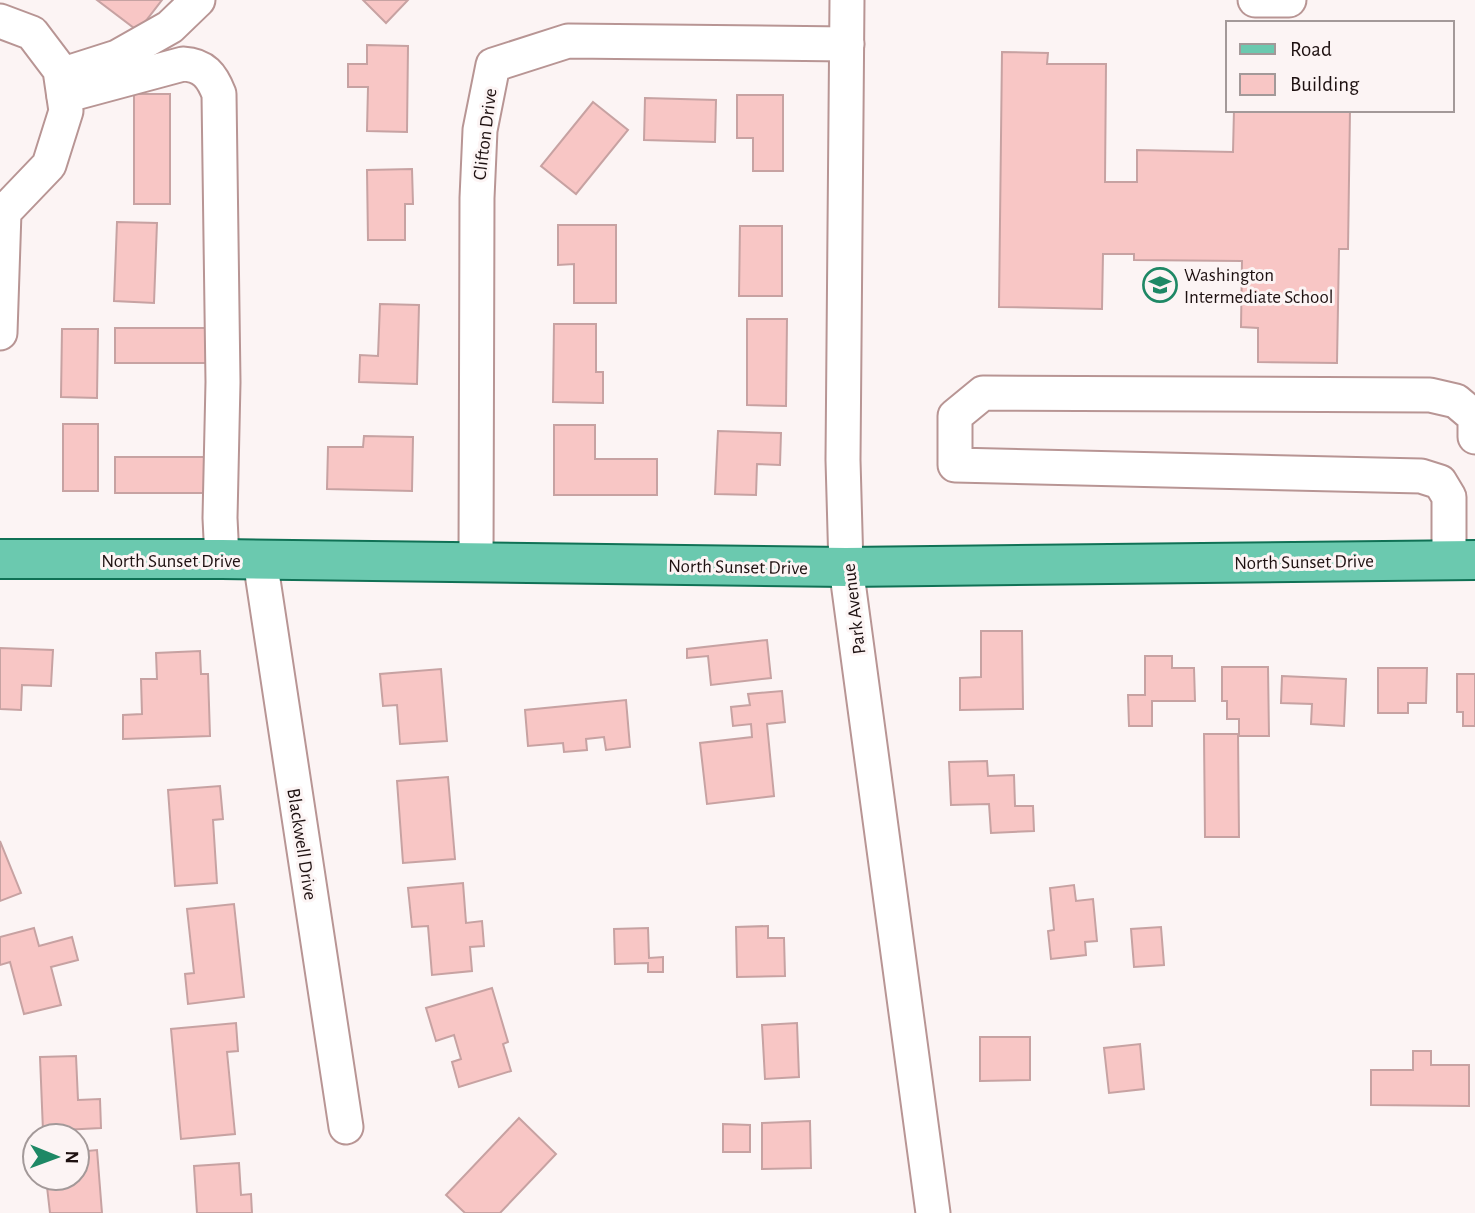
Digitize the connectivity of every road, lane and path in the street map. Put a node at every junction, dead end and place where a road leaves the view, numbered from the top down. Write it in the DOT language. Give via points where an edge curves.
graph roads {
  1 [pos="198,0"];
  2 [pos="846,0"];
  3 [pos="1255,0"];
  4 [pos="1289,0"];
  5 [pos="0,21"];
  6 [pos="847,44"];
  7 [pos="62,85"];
  8 [pos="0,333"];
  9 [pos="1475,437"];
  10 [pos="0,559"];
  11 [pos="222,559"];
  12 [pos="1462,559"];
  13 [pos="260,560"];
  14 [pos="476,562"];
  15 [pos="846,567"];
  16 [pos="346,1127"];
  17 [pos="933,1213"];
  1 -- 7 [label="street" via="170,27"];
  2 -- 6 [label="street, Park Avenue"];
  3 -- 4 [label="street"];
  5 -- 7 [label="street" via="32,33 60,69"];
  6 -- 14 [label="street, Clifton Drive" via="568,41 493,65 480,130 477,198"];
  6 -- 15 [label="street, Park Avenue"];
  7 -- 8 [label="street" via="66,111 49,165 5,212"];
  7 -- 11 [label="street" via="183,64 203,68 219,94"];
  9 -- 12 [label="street" via="1475,417 1456,401 1430,395 983,393 956,416 955,465 1421,476 1440,482 1449,497"];
  10 -- 11 [label="main road, North Sunset Drive"];
  11 -- 13 [label="main road, North Sunset Drive"];
  12 -- 15 [label="main road, North Sunset Drive"];
  13 -- 14 [label="main road, North Sunset Drive"];
  13 -- 16 [label="street, Blackwell Drive"];
  14 -- 15 [label="main road, North Sunset Drive"];
  15 -- 17 [label="street, Park Avenue"];
}
